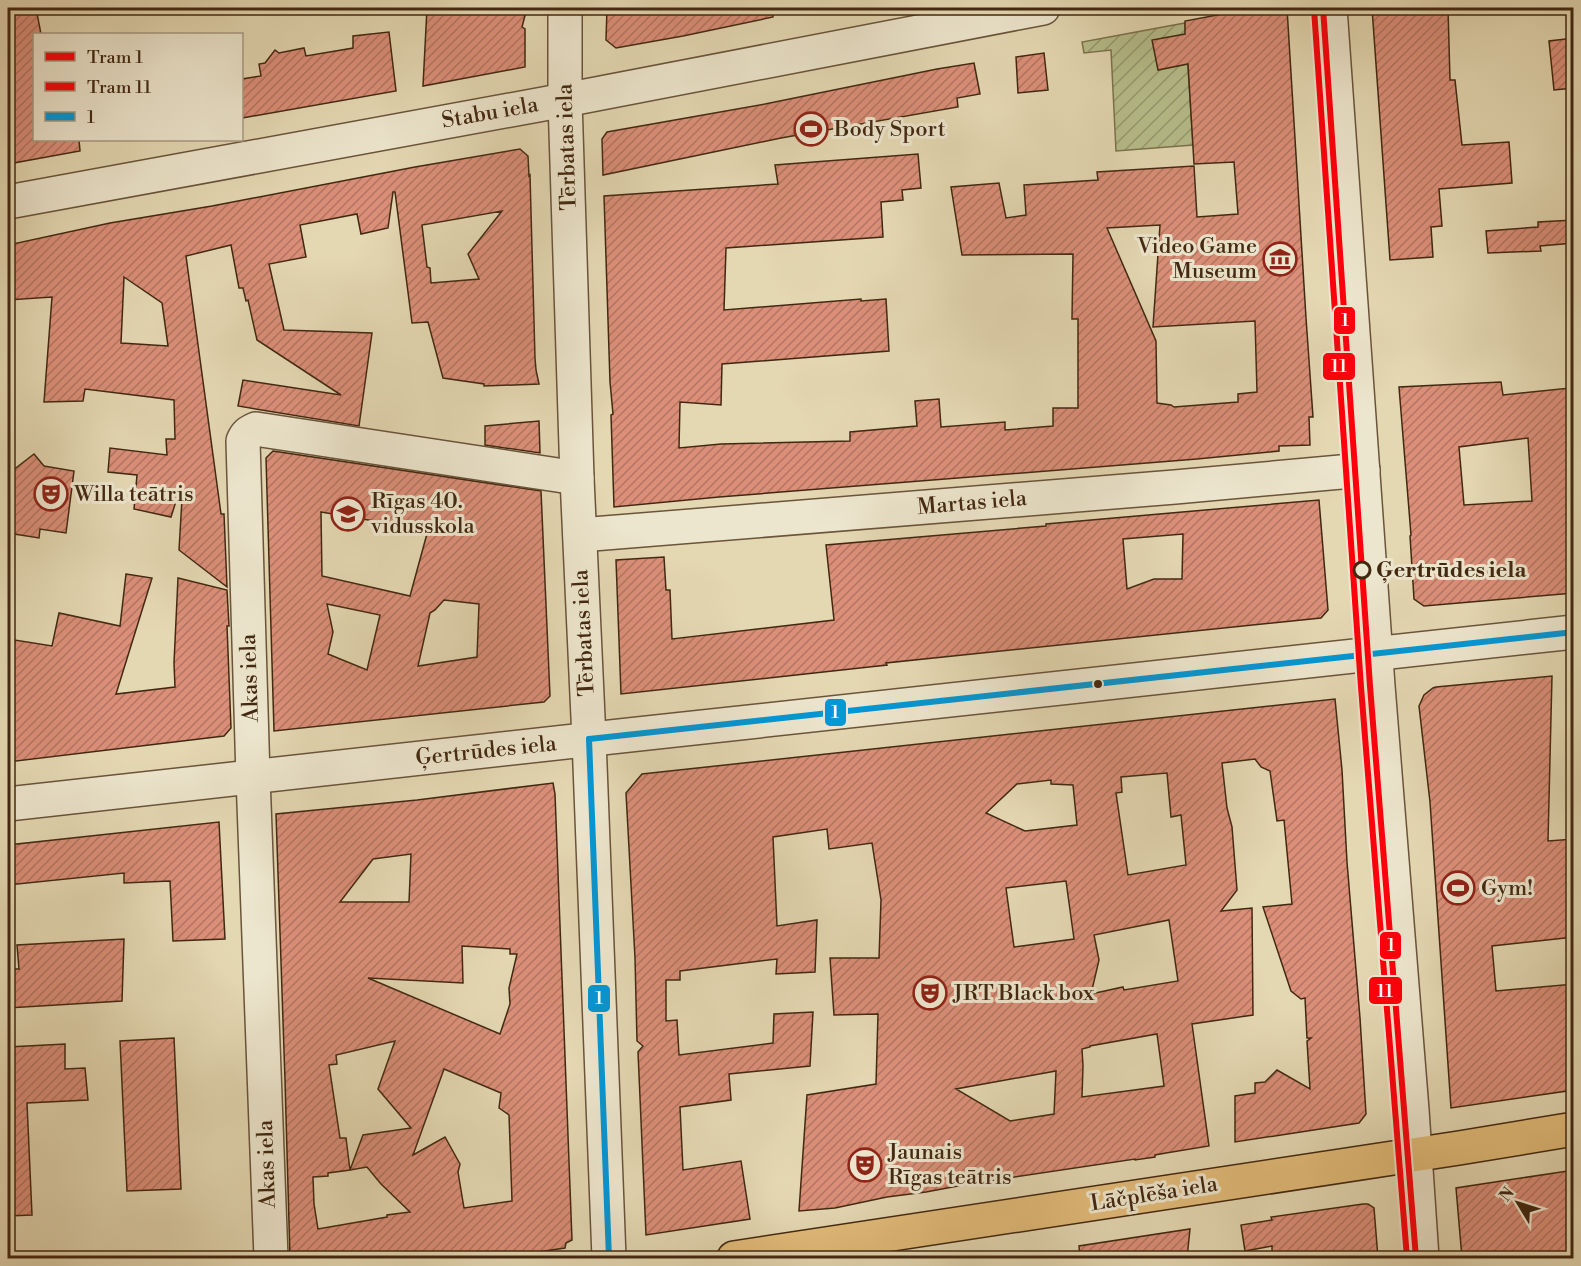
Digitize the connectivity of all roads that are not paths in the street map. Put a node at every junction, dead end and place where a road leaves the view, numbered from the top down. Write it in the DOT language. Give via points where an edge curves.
graph roads {
  1 [pos="565,8"];
  2 [pos="1043,8"];
  3 [pos="1330,8"];
  4 [pos="565,100"];
  5 [pos="8,202"];
  6 [pos="1363,470"];
  7 [pos="577,478"];
  8 [pos="580,535"];
  9 [pos="1574,632"];
  10 [pos="1376,654"];
  11 [pos="589,739"];
  12 [pos="253,777"];
  13 [pos="8,804"];
  14 [pos="1574,1129"];
  15 [pos="1415,1155"];
  16 [pos="271,1258"];
  17 [pos="609,1258"];
  18 [pos="734,1258"];
  19 [pos="1422,1258"];
  1 -- 4 [label="street, Tērbatas iela"];
  2 -- 4 [label="street, Stabu iela"];
  3 -- 6 [label="street"];
  4 -- 5 [label="street, Stabu iela"];
  4 -- 7 [label="street, Tērbatas iela"];
  6 -- 8 [label="street, Martas iela"];
  6 -- 10 [label="street"];
  7 -- 8 [label="street, Tērbatas iela"];
  7 -- 12 [label="street, Akas iela" via="250,431 243,441"];
  8 -- 11 [label="street, Tērbatas iela"];
  9 -- 10 [label="street, Ģertrūdes iela"];
  10 -- 11 [label="street, Ģertrūdes iela"];
  10 -- 15 [label="street"];
  11 -- 12 [label="street, Ģertrūdes iela"];
  11 -- 17 [label="street, Tērbatas iela"];
  12 -- 13 [label="street, Ģertrūdes iela"];
  12 -- 16 [label="street, Akas iela"];
  14 -- 15 [label="main road, Lāčplēša iela"];
  15 -- 18 [label="main road, Lāčplēša iela"];
  15 -- 19 [label="street"];
}
